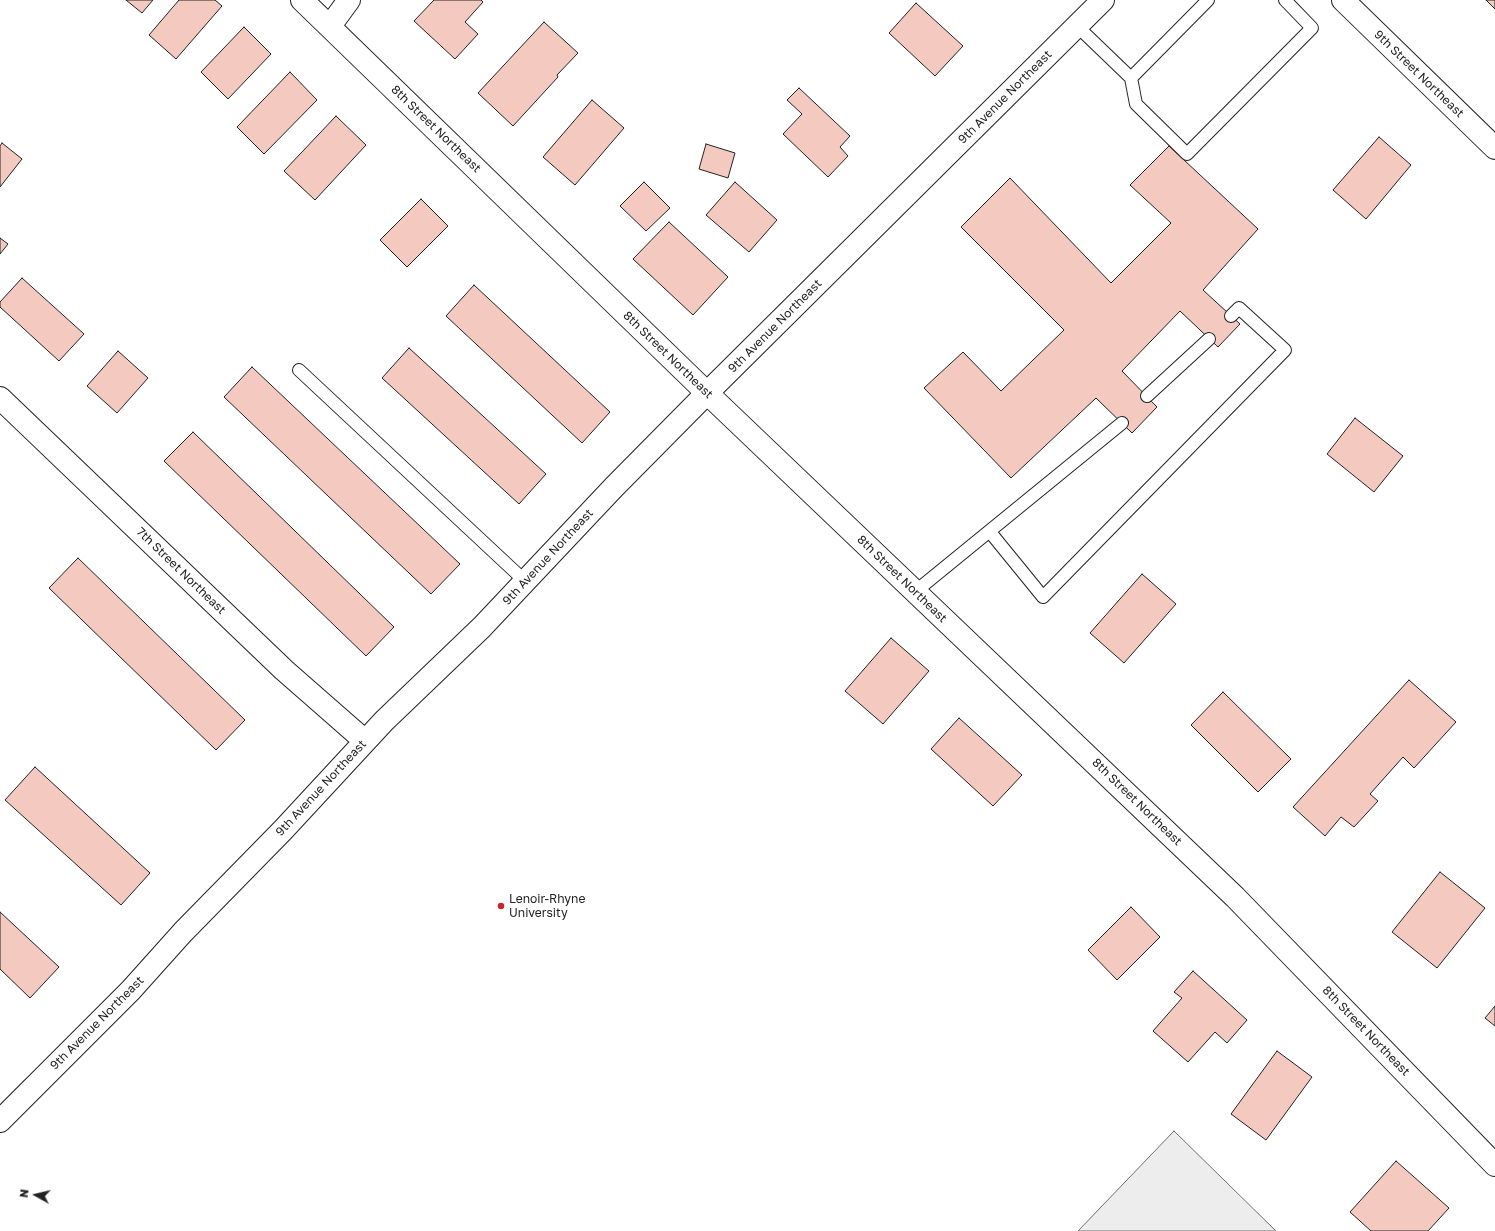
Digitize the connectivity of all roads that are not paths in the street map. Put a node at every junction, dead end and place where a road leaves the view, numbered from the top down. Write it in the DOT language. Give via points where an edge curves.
graph roads {
  1 [pos="302,0"];
  2 [pos="349,0"];
  3 [pos="1103,0"];
  4 [pos="1208,0"];
  5 [pos="1285,0"];
  6 [pos="1343,0"];
  7 [pos="330,26"];
  8 [pos="1076,26"];
  9 [pos="1131,78"];
  10 [pos="1495,148"];
  11 [pos="1231,316"];
  12 [pos="1209,339"];
  13 [pos="299,370"];
  14 [pos="707,393"];
  15 [pos="1146,396"];
  16 [pos="0,398"];
  17 [pos="1122,423"];
  18 [pos="990,532"];
  19 [pos="526,582"];
  20 [pos="916,591"];
  21 [pos="365,741"];
  22 [pos="0,1121"];
  23 [pos="1495,1165"];
  1 -- 7 [label="street, 8th Street Northeast"];
  2 -- 7 [label="street"];
  3 -- 8 [label="street, 9th Avenue Northeast"];
  4 -- 9 [label="lane"];
  5 -- 9 [label="lane" via="1312,28 1187,154 1136,104"];
  6 -- 10 [label="street, 9th Street Northeast"];
  7 -- 14 [label="street, 8th Street Northeast"];
  8 -- 9 [label="lane"];
  8 -- 14 [label="street, 9th Avenue Northeast"];
  11 -- 18 [label="lane" via="1239,308 1285,350 1043,597"];
  12 -- 15 [label="lane"];
  13 -- 19 [label="lane"];
  14 -- 19 [label="street, 9th Avenue Northeast" via="614,487"];
  14 -- 20 [label="street, 8th Street Northeast"];
  16 -- 21 [label="street, 7th Street Northeast" via="284,670"];
  17 -- 18 [label="lane"];
  18 -- 20 [label="lane"];
  19 -- 21 [label="street, 9th Avenue Northeast"];
  20 -- 23 [label="street, 8th Street Northeast" via="1235,897"];
  21 -- 22 [label="street, 9th Avenue Northeast" via="130,990"];
}
